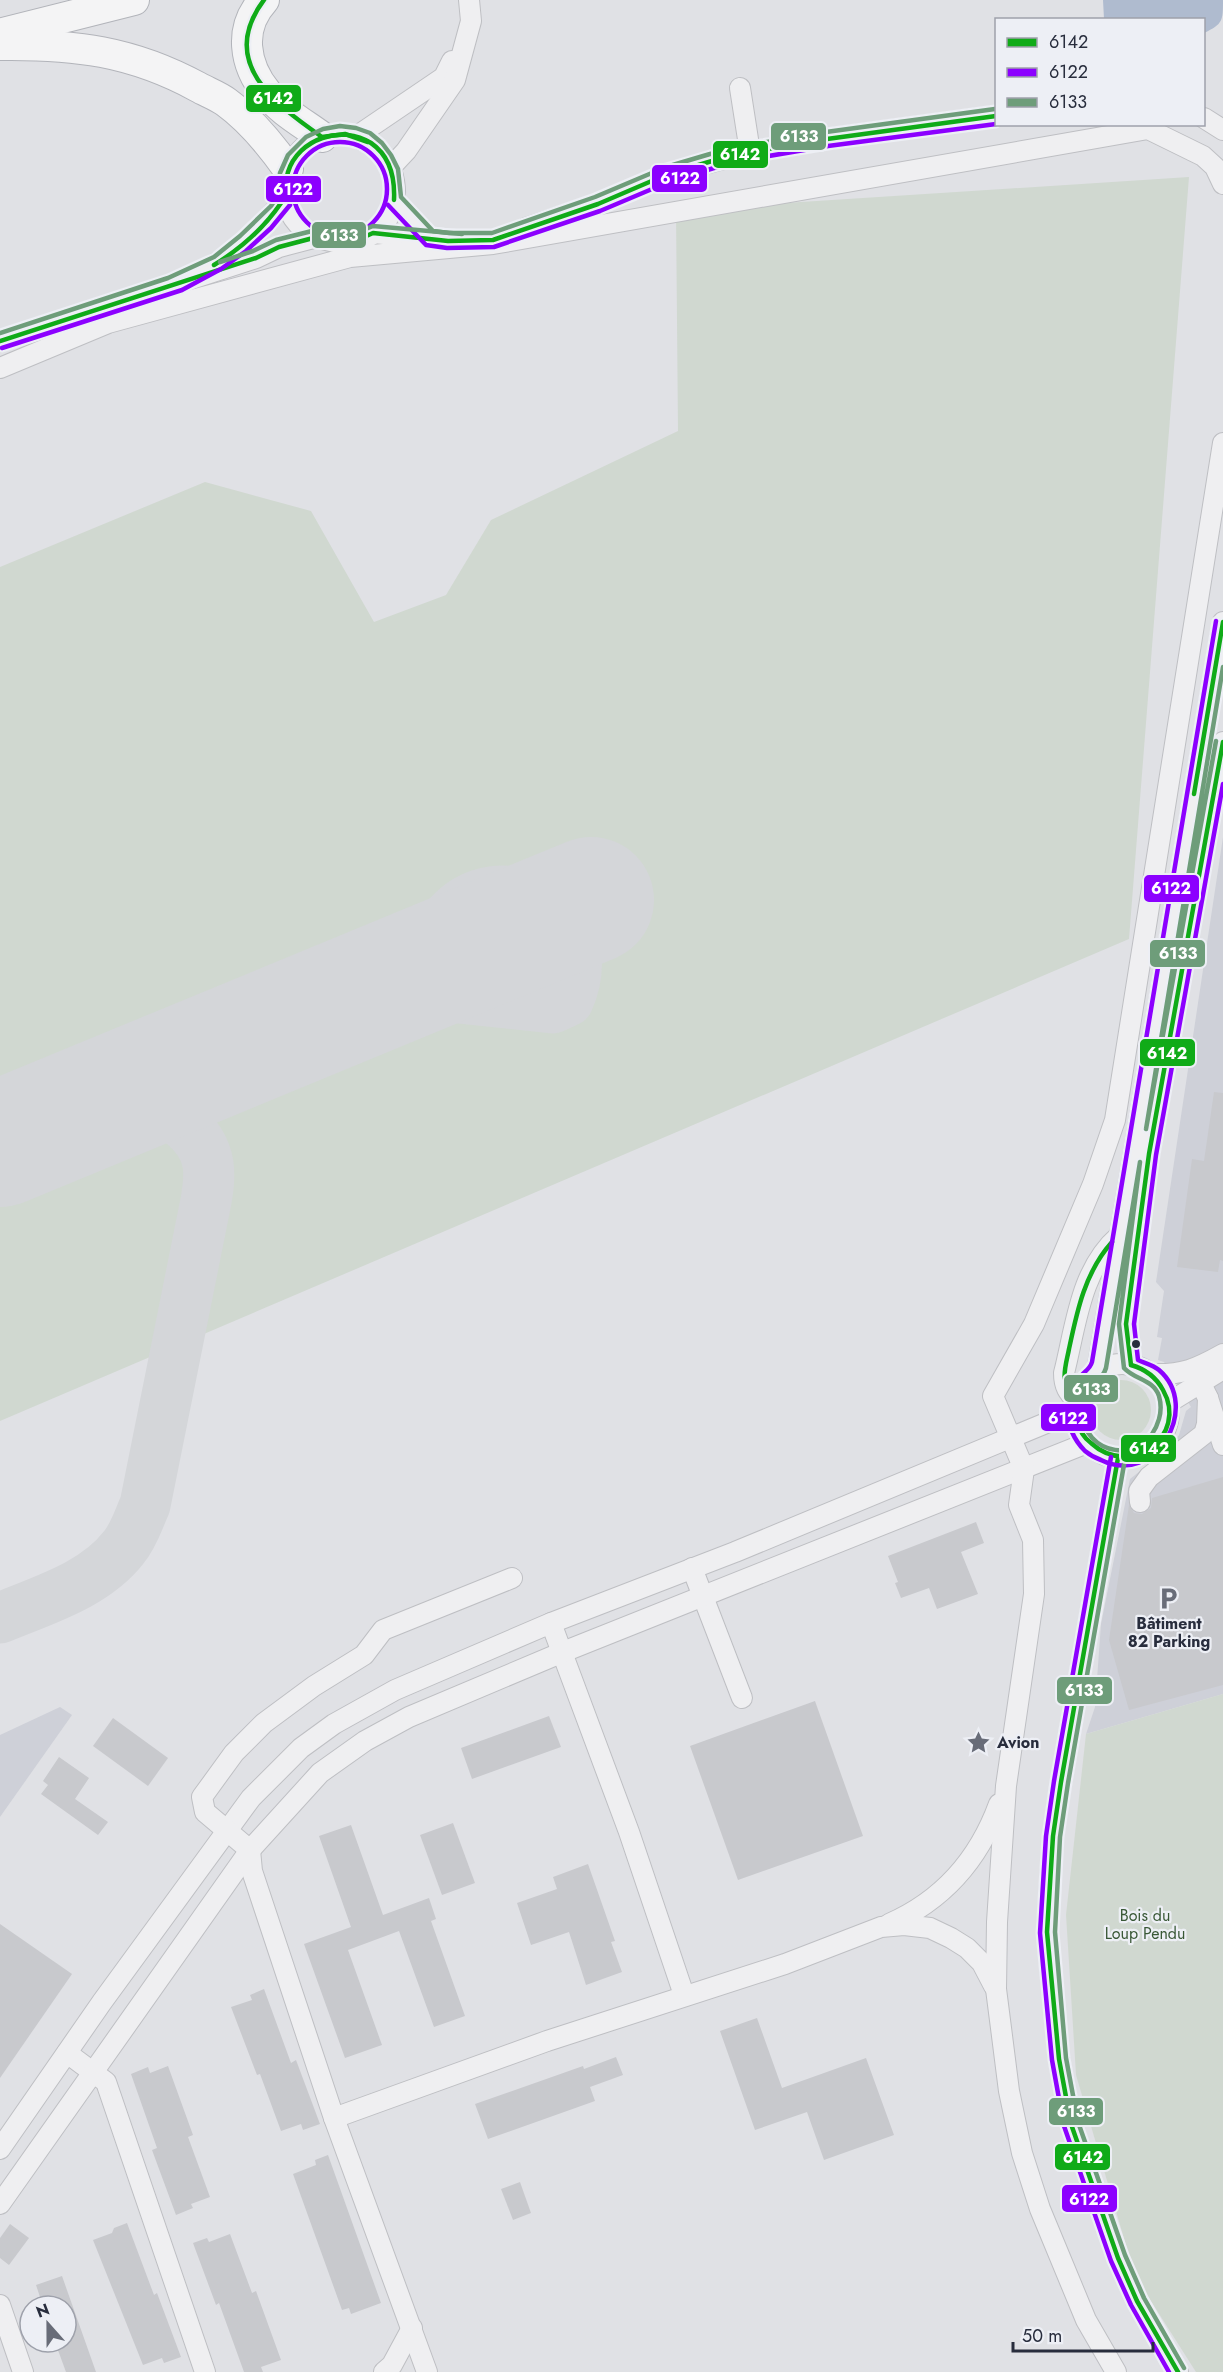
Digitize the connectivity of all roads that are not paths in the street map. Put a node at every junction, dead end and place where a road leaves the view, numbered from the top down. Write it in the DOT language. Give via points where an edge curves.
graph roads {
  1 [pos="134,0"];
  2 [pos="264,0"];
  3 [pos="469,0"];
  4 [pos="471,21"];
  5 [pos="0,34"];
  6 [pos="0,45"];
  7 [pos="740,88"];
  8 [pos="995,116"];
  9 [pos="1205,119"];
  10 [pos="1223,130"];
  11 [pos="357,136"];
  12 [pos="322,137"];
  13 [pos="750,152"];
  14 [pos="391,167"];
  15 [pos="288,169"];
  16 [pos="1223,184"];
  17 [pos="284,200"];
  18 [pos="394,200"];
  19 [pos="373,233"];
  20 [pos="316,237"];
  21 [pos="429,238"];
  22 [pos="179,283"];
  23 [pos="0,340"];
  24 [pos="0,368"];
  25 [pos="1223,443"];
  26 [pos="1223,622"];
  27 [pos="1220,674"];
  28 [pos="1222,747"];
  29 [pos="1223,796"];
  30 [pos="1119,1236"];
  31 [pos="1223,1354"];
  32 [pos="1141,1369"];
  33 [pos="1097,1371"];
  34 [pos="1210,1384"];
  35 [pos="1168,1403"];
  36 [pos="1076,1406"];
  37 [pos="1010,1438"];
  38 [pos="1222,1440"];
  39 [pos="1088,1443"];
  40 [pos="1119,1458"];
  41 [pos="1024,1469"];
  42 [pos="1140,1502"];
  43 [pos="692,1568"];
  44 [pos="512,1578"];
  45 [pos="704,1597"];
  46 [pos="551,1623"];
  47 [pos="563,1652"];
  48 [pos="742,1698"];
  49 [pos="1006,1786"];
  50 [pos="227,1830"];
  51 [pos="250,1850"];
  52 [pos="881,1927"];
  53 [pos="996,1989"];
  54 [pos="684,1995"];
  55 [pos="67,2053"];
  56 [pos="93,2072"];
  57 [pos="334,2118"];
  58 [pos="0,2149"];
  59 [pos="0,2204"];
  60 [pos="0,2306"];
  61 [pos="412,2328"];
  62 [pos="23,2372"];
  63 [pos="205,2372"];
  64 [pos="384,2372"];
  65 [pos="427,2372"];
  66 [pos="1116,2372"];
  67 [pos="1178,2372"];
  1 -- 5 [label="highway"];
  2 -- 12 [label="highway" via="247,32 252,70 267,94"];
  3 -- 4 [label="street"];
  4 -- 11 [label="street" via="444,77"];
  4 -- 14 [label="street" via="455,80"];
  6 -- 15 [label="highway" via="48,44 126,56 171,72 226,102 267,140"];
  7 -- 13 [label="street"];
  8 -- 13 [label="street"];
  9 -- 10 [label="street"];
  11 -- 12 [label="street"];
  11 -- 14 [label="street" via="382,153"];
  12 -- 15 [label="street" via="301,149"];
  13 -- 21 [label="street" via="668,174 598,204 493,240"];
  14 -- 18 [label="street"];
  15 -- 17 [label="street"];
  16 -- 24 [label="street" via="1215,167 1203,156 1148,129 493,244 350,257 108,323"];
  17 -- 20 [label="street" via="295,220"];
  17 -- 22 [label="street" via="241,245"];
  18 -- 19 [label="street" via="384,223"];
  18 -- 21 [label="street"];
  19 -- 20 [label="street" via="353,242 334,243"];
  19 -- 21 [label="street"];
  20 -- 22 [label="street"];
  22 -- 23 [label="street"];
  25 -- 37 [label="street" via="1114,1119 1093,1184 1034,1324 993,1396"];
  26 -- 27 [label="street"];
  27 -- 30 [label="street"];
  28 -- 32 [label="street" via="1149,1154 1125,1324"];
  29 -- 32 [label="street" via="1180,1031 1140,1306"];
  30 -- 33 [label="street"];
  30 -- 36 [label="street" via="1096,1262 1086,1285 1064,1373 1067,1392"];
  31 -- 34 [label="street"];
  32 -- 33 [label="street" via="1108,1366"];
  32 -- 34 [label="street"];
  32 -- 35 [label="street" via="1161,1385"];
  33 -- 36 [label="street" via="1085,1382"];
  34 -- 35 [label="street"];
  34 -- 38 [label="street"];
  34 -- 42 [label="street" via="1204,1434 1149,1477 1139,1491"];
  35 -- 40 [label="street" via="1166,1429 1157,1442 1145,1452"];
  36 -- 37 [label="street"];
  36 -- 39 [label="street" via="1081,1434"];
  37 -- 41 [label="street"];
  37 -- 43 [label="street"];
  39 -- 40 [label="street" via="1105,1455"];
  39 -- 41 [label="street"];
  40 -- 67 [label="street" via="1060,1782 1047,1932 1059,2059 1071,2124 1118,2258 1137,2301"];
  41 -- 45 [label="street"];
  41 -- 49 [label="street" via="1019,1505 1032,1540 1034,1594"];
  43 -- 45 [label="street"];
  43 -- 46 [label="street"];
  44 -- 50 [label="street" via="383,1630 364,1654 264,1723 234,1753 202,1797 205,1812"];
  45 -- 47 [label="street"];
  45 -- 48 [label="street"];
  46 -- 47 [label="street"];
  46 -- 50 [label="street" via="395,1690 334,1724 274,1774"];
  47 -- 51 [label="street" via="409,1717 365,1741 320,1773"];
  47 -- 54 [label="street"];
  49 -- 52 [label="street" via="980,1847 963,1869 923,1907"];
  49 -- 53 [label="street"];
  50 -- 51 [label="street"];
  50 -- 55 [label="street"];
  51 -- 56 [label="street"];
  51 -- 57 [label="street" via="252,1871"];
  52 -- 53 [label="street" via="930,1928 951,1938 982,1963"];
  52 -- 54 [label="street" via="785,1964"];
  53 -- 66 [label="street" via="1009,2091 1022,2153 1040,2209 1086,2320"];
  54 -- 57 [label="street"];
  55 -- 56 [label="street"];
  55 -- 58 [label="street"];
  56 -- 59 [label="street"];
  56 -- 63 [label="street" via="106,2082"];
  57 -- 61 [label="street"];
  60 -- 62 [label="street"];
  61 -- 64 [label="street"];
  61 -- 65 [label="street"];
}
